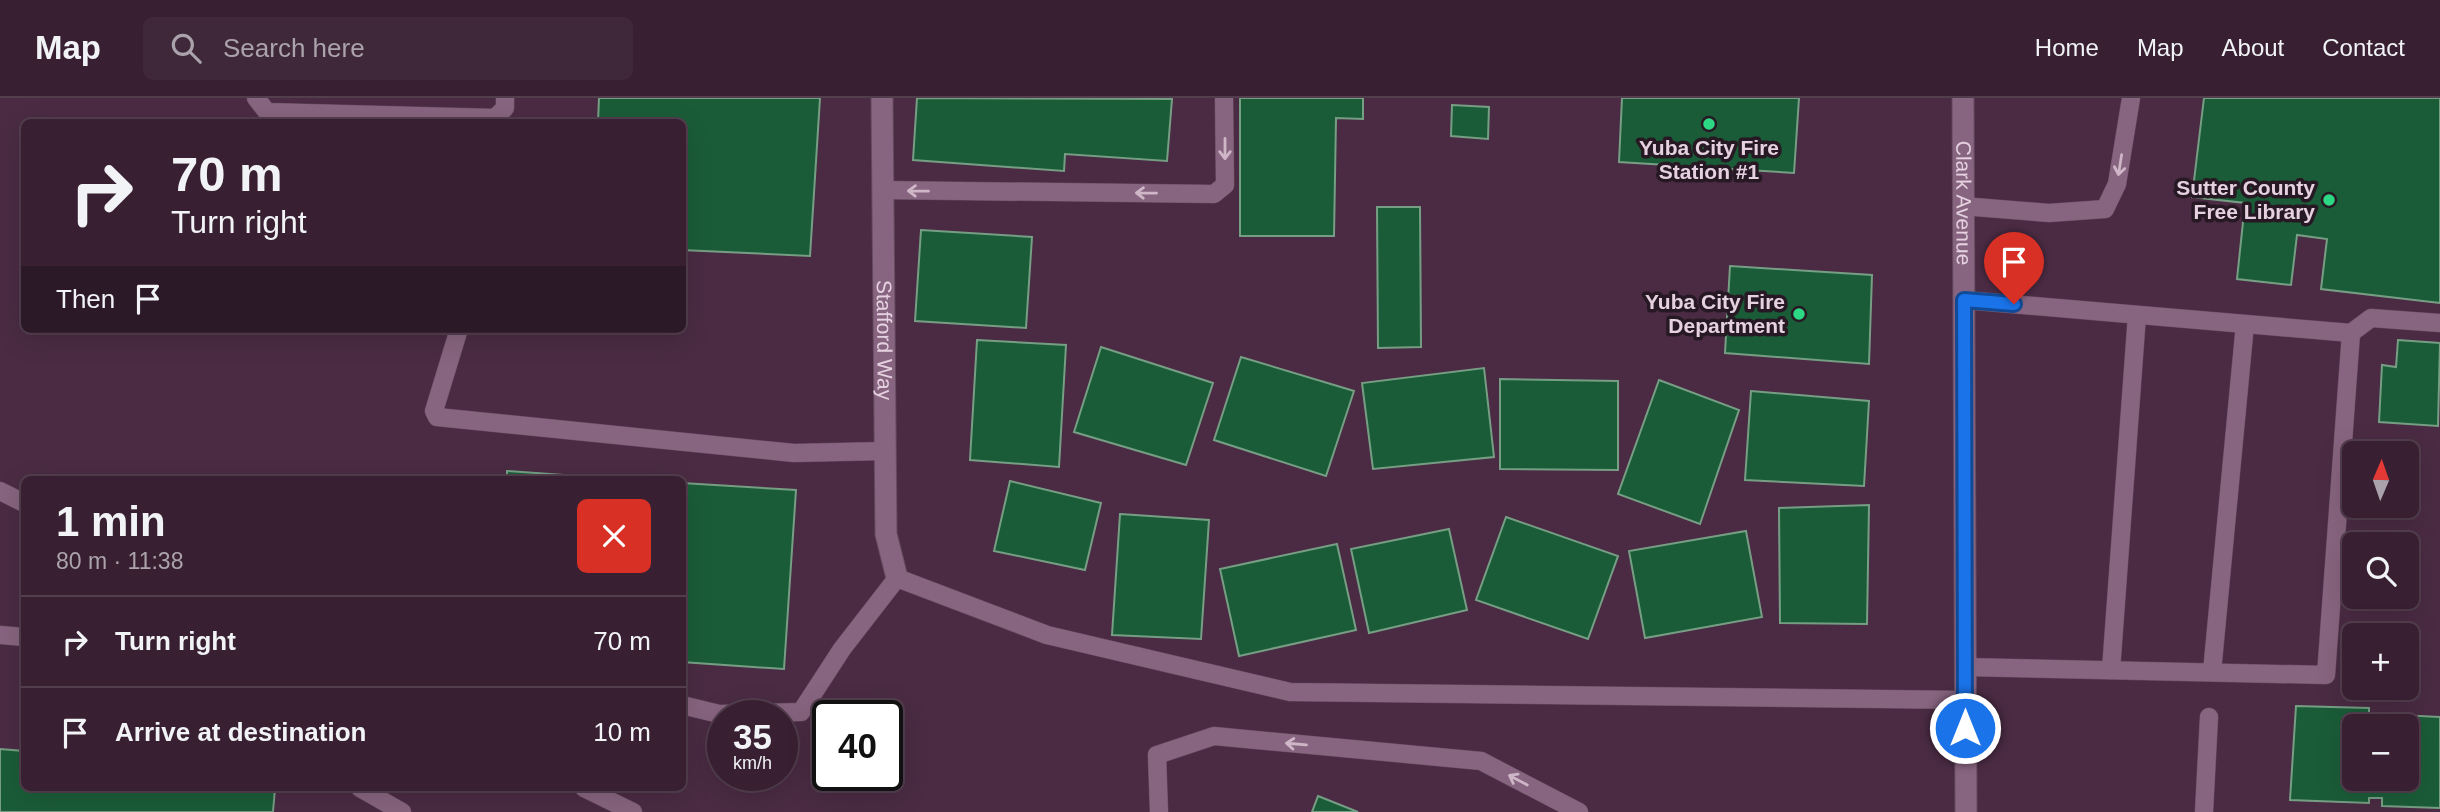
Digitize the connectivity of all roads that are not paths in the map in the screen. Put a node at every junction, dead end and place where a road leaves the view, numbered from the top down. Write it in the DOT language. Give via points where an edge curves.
graph roads {
  1 [pos="256,98"];
  2 [pos="505,98"];
  3 [pos="882,98"];
  4 [pos="1224,98"];
  5 [pos="1964,98"];
  6 [pos="2131,98"];
  7 [pos="466,119"];
  8 [pos="495,119"];
  9 [pos="883,190"];
  10 [pos="1962,206"];
  11 [pos="1964,300"];
  12 [pos="2137,315"];
  13 [pos="2440,323"];
  14 [pos="2245,324"];
  15 [pos="458,333"];
  16 [pos="2351,333"];
  17 [pos="885,451"];
  18 [pos="0,491"];
  19 [pos="21,502"];
  20 [pos="897,578"];
  21 [pos="0,635"];
  22 [pos="21,637"];
  23 [pos="1965,667"];
  24 [pos="2111,670"];
  25 [pos="2212,672"];
  26 [pos="1965,700"];
  27 [pos="686,706"];
  28 [pos="2209,717"];
  29 [pos="364,791"];
  30 [pos="590,791"];
  31 [pos="402,812"];
  32 [pos="633,812"];
  33 [pos="1158,812"];
  34 [pos="1579,812"];
  35 [pos="1966,812"];
  36 [pos="2204,812"];
  1 -- 7 [label="lane" via="267,112"];
  2 -- 8 [label="lane" via="505,108"];
  3 -- 9 [label="street, Stafford Way"];
  4 -- 9 [label="lane, one-way" via="1225,185 1214,194"];
  5 -- 10 [label="street, Clark Avenue"];
  6 -- 10 [label="lane, one-way" via="2117,184 2105,209 2049,214"];
  9 -- 17 [label="street, Stafford Way"];
  10 -- 11 [label="street, Clark Avenue"];
  11 -- 12 [label="lane"];
  11 -- 23 [label="street, Clark Avenue"];
  12 -- 14 [label="lane"];
  12 -- 24 [label="lane"];
  13 -- 16 [label="lane" via="2371,318"];
  14 -- 16 [label="lane"];
  14 -- 25 [label="lane"];
  15 -- 17 [label="lane" via="433,411 437,417 794,453"];
  16 -- 25 [label="lane" via="2326,675"];
  17 -- 20 [label="street, Stafford Way" via="886,534"];
  18 -- 19 [label="lane"];
  20 -- 26 [label="lane" via="1047,635 1290,692"];
  20 -- 27 [label="lane" via="801,712 719,714"];
  21 -- 22 [label="lane"];
  23 -- 24 [label="lane"];
  23 -- 26 [label="street, Clark Avenue"];
  24 -- 25 [label="lane"];
  26 -- 35 [label="street, Clark Avenue"];
  28 -- 36 [label="lane"];
  29 -- 31 [label="lane"];
  30 -- 32 [label="lane"];
  34 -- 33 [label="lane, one-way" via="1481,761 1214,736 1157,755"];
}
